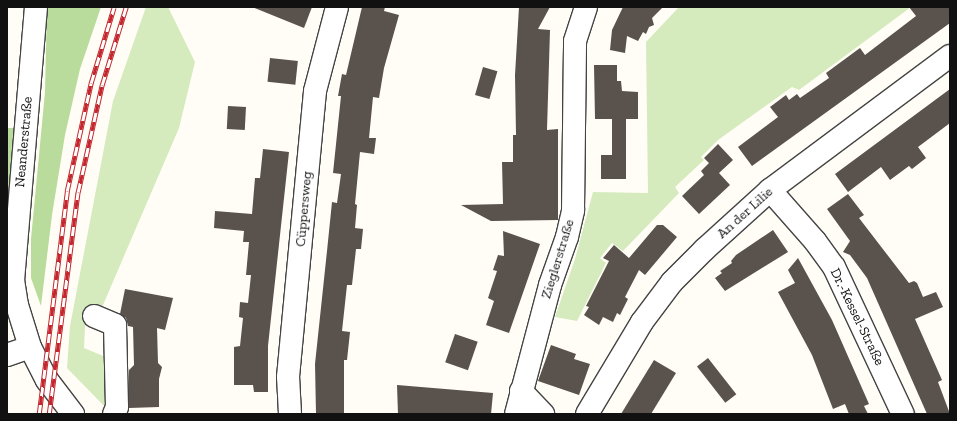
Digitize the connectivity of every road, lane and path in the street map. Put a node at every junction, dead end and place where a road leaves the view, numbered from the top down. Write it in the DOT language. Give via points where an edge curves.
graph roads {
  1 [pos="36,7"];
  2 [pos="337,7"];
  3 [pos="586,7"];
  4 [pos="950,56"];
  5 [pos="770,190"];
  6 [pos="94,316"];
  7 [pos="30,346"];
  8 [pos="7,355"];
  9 [pos="520,391"];
  10 [pos="72,414"];
  11 [pos="114,414"];
  12 [pos="290,414"];
  13 [pos="516,414"];
  14 [pos="543,414"];
  15 [pos="587,414"];
  16 [pos="903,414"];
  1 -- 7 [label="street, Neanderstraße" via="13,257 17,306"];
  2 -- 12 [label="street, Cüppersweg" via="314,91 288,377"];
  3 -- 9 [label="street, Zieglerstraße" via="575,41 573,210"];
  4 -- 5 [label="street, An der Lilie"];
  5 -- 15 [label="street, An der Lilie" via="739,216 672,282 642,322"];
  5 -- 16 [label="street, Dr.-Kessel-Straße" via="815,241 834,267"];
  6 -- 11 [label="street" via="115,325 117,407"];
  7 -- 8 [label="street"];
  7 -- 10 [label="street, Neanderstraße" via="47,380"];
  9 -- 13 [label="street, Zieglerstraße"];
  9 -- 14 [label="street"];
}
